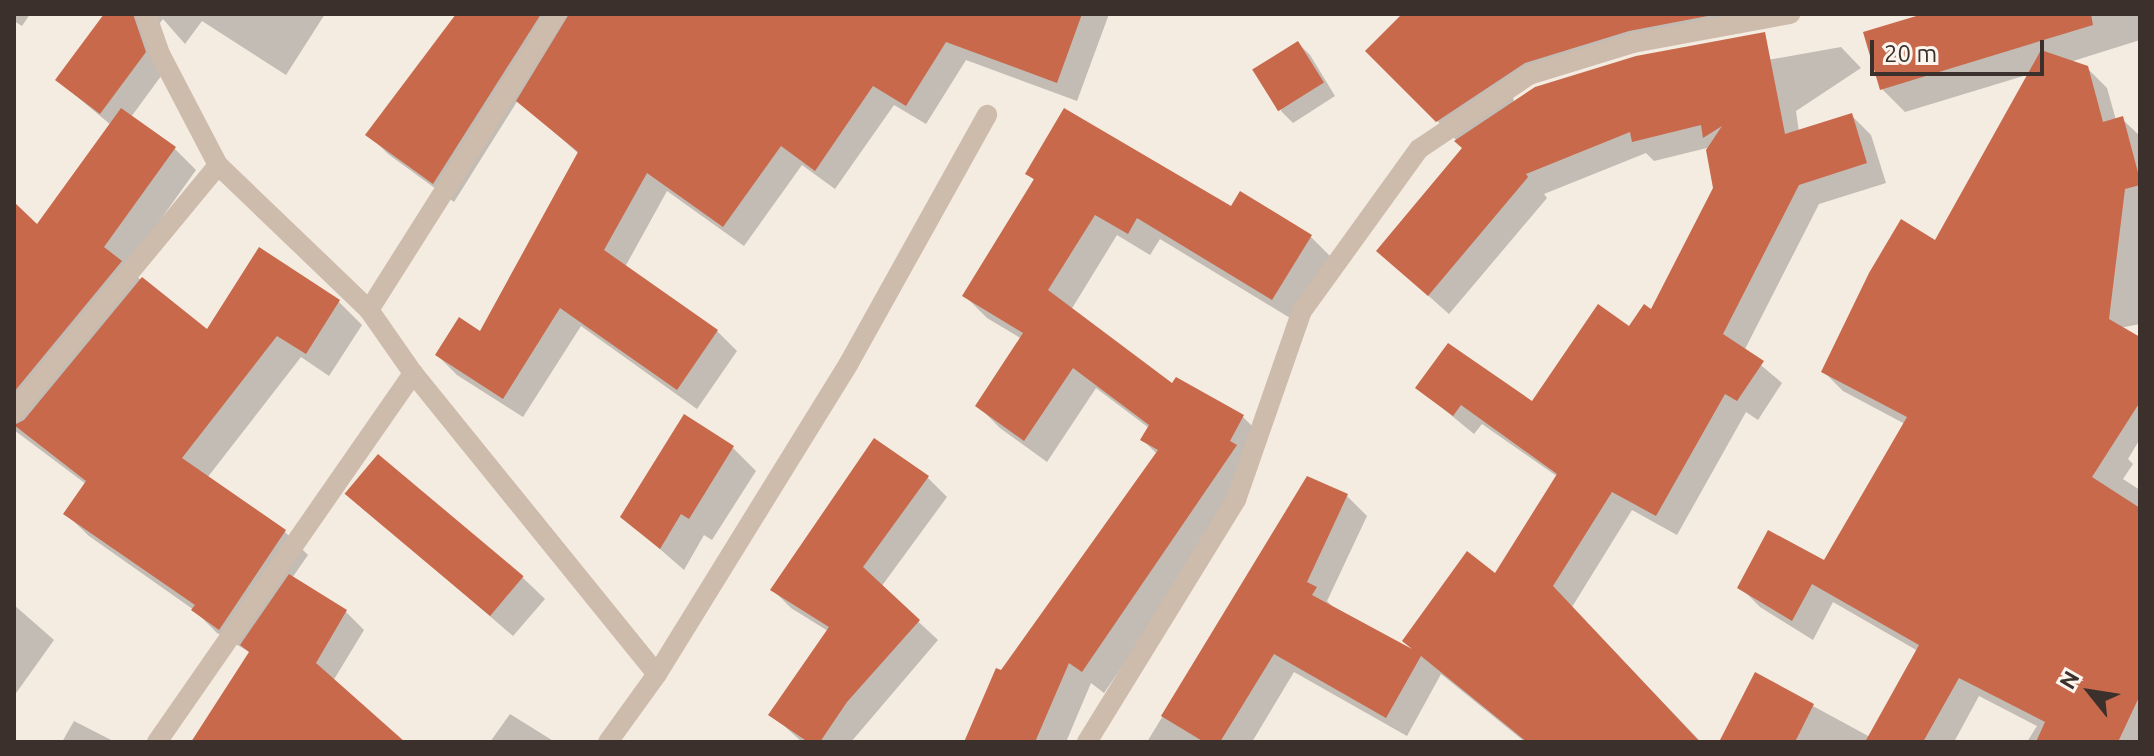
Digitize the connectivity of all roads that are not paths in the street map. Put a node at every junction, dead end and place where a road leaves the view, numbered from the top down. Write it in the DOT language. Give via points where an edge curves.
graph roads {
  1 [pos="146,14"];
  2 [pos="556,14"];
  3 [pos="1790,14"];
  4 [pos="987,115"];
  5 [pos="218,165"];
  6 [pos="369,310"];
  7 [pos="413,373"];
  8 [pos="14,412"];
  9 [pos="657,674"];
  10 [pos="157,742"];
  11 [pos="608,742"];
  12 [pos="1087,742"];
  1 -- 5 [label="street" via="160,54"];
  2 -- 6 [label="street"];
  3 -- 12 [label="street" via="1633,43 1529,75 1419,149 1302,311 1236,500"];
  4 -- 9 [label="street" via="849,363"];
  5 -- 6 [label="street"];
  5 -- 8 [label="street"];
  6 -- 7 [label="street"];
  7 -- 9 [label="street"];
  7 -- 10 [label="street"];
  9 -- 11 [label="street"];
}
